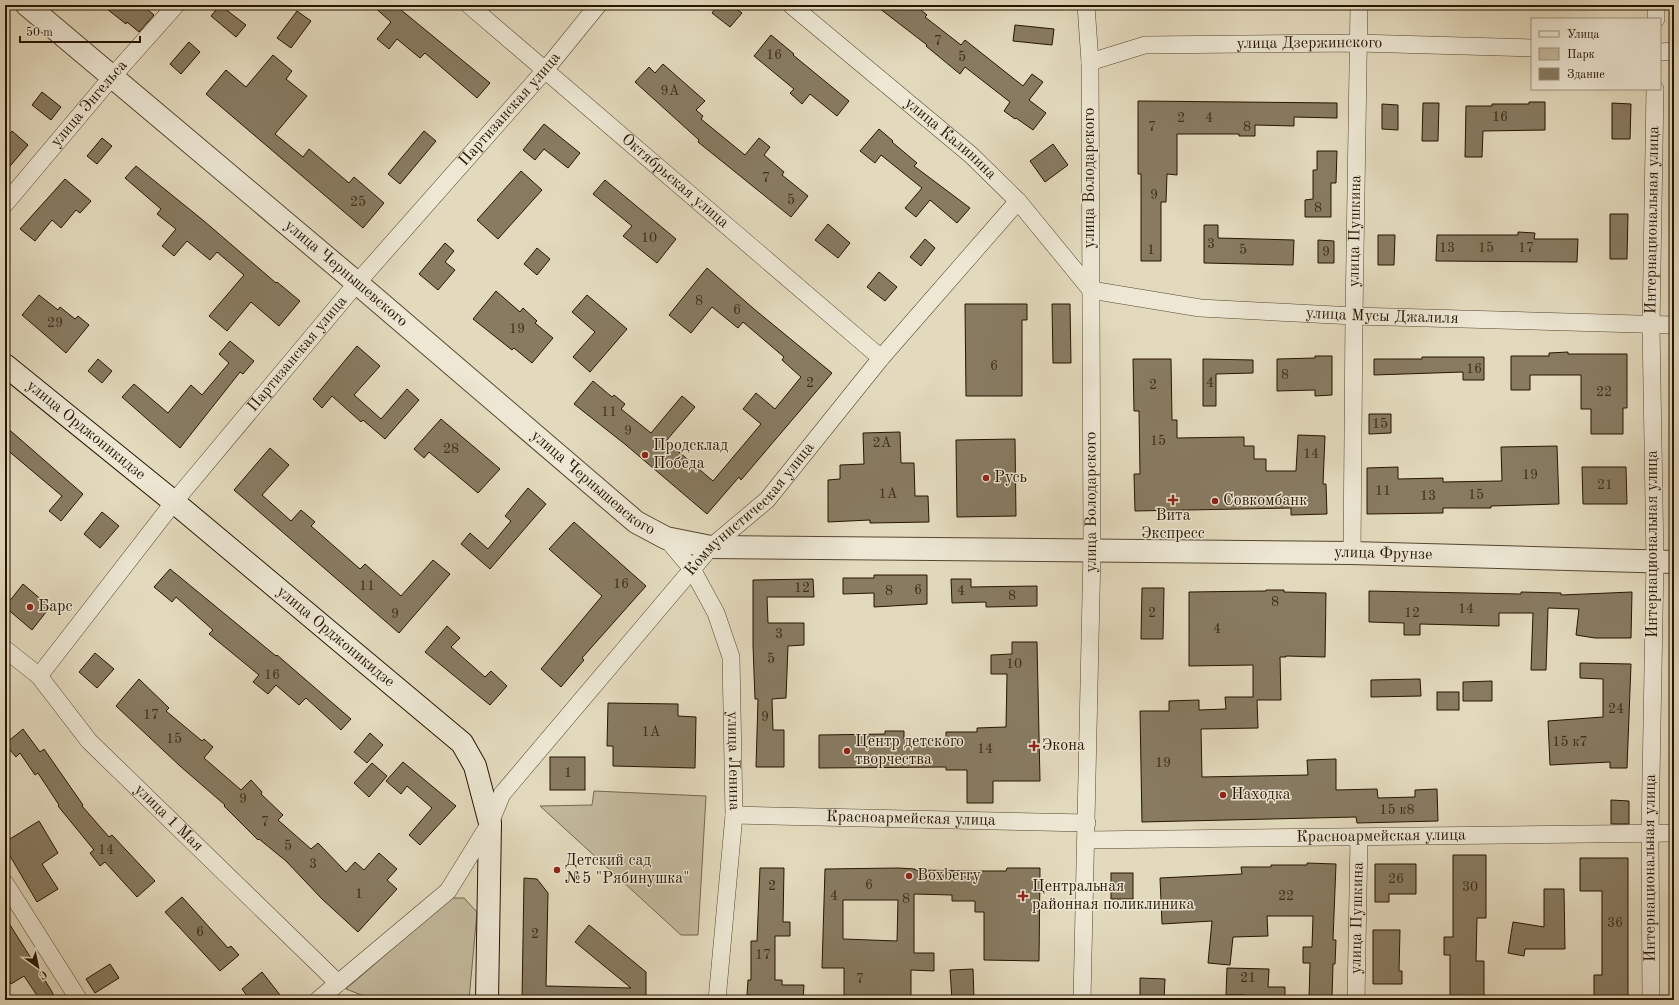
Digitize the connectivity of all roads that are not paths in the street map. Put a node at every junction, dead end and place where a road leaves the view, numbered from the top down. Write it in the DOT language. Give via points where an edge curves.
graph roads {
  1 [pos="27,5"];
  2 [pos="176,5"];
  3 [pos="469,5"];
  4 [pos="598,5"];
  5 [pos="791,5"];
  6 [pos="1086,5"];
  7 [pos="1359,5"];
  8 [pos="1656,5"];
  9 [pos="1656,18"];
  10 [pos="1358,42"];
  11 [pos="1531,48"];
  12 [pos="1674,51"];
  13 [pos="1661,52"];
  14 [pos="1090,62"];
  15 [pos="546,69"];
  16 [pos="112,77"];
  17 [pos="1655,90"];
  18 [pos="1018,201"];
  19 [pos="5,204"];
  20 [pos="357,283"];
  21 [pos="1091,290"];
  22 [pos="1354,316"];
  23 [pos="1674,325"];
  24 [pos="1651,326"];
  25 [pos="882,358"];
  26 [pos="5,365"];
  27 [pos="174,502"];
  28 [pos="666,538"];
  29 [pos="711,547"];
  30 [pos="1092,551"];
  31 [pos="1352,553"];
  32 [pos="1665,561"];
  33 [pos="692,569"];
  34 [pos="5,649"];
  35 [pos="39,676"];
  36 [pos="734,815"];
  37 [pos="490,823"];
  38 [pos="1087,823"];
  39 [pos="1674,833"];
  40 [pos="1650,834"];
  41 [pos="1359,837"];
  42 [pos="1087,840"];
  43 [pos="5,883"];
  44 [pos="338,983"];
  45 [pos="78,1000"];
  46 [pos="318,1000"];
  47 [pos="487,1000"];
  48 [pos="717,1000"];
  49 [pos="1082,1000"];
  50 [pos="1356,1000"];
  51 [pos="1651,1000"];
  1 -- 16 [label="street, улица Чернышевского"];
  2 -- 16 [label="street, улица Энгельса"];
  3 -- 15 [label="street, Октябрьская улица"];
  4 -- 15 [label="street, Партизанская улица"];
  5 -- 18 [label="street, улица Калинина" via="971,156"];
  6 -- 14 [label="street, улица Володарского"];
  7 -- 10 [label="street, улица Пушкина"];
  8 -- 9 [label="street"];
  10 -- 11 [label="street, улица Дзержинского"];
  10 -- 14 [label="street, улица Дзержинского" via="1145,45"];
  10 -- 22 [label="street, улица Пушкина"];
  12 -- 13 [label="street"];
  14 -- 21 [label="street, улица Володарского"];
  15 -- 20 [label="street, Партизанская улица"];
  15 -- 25 [label="street, Октябрьская улица"];
  16 -- 19 [label="street, улица Энгельса"];
  16 -- 20 [label="street, улица Чернышевского"];
  17 -- 24 [label="street, Интернациональная улица"];
  18 -- 21 [label="street, улица Калинина"];
  18 -- 25 [label="street, Коммунистическая улица"];
  20 -- 27 [label="street, Партизанская улица"];
  20 -- 28 [label="street, улица Чернышевского" via="636,522"];
  21 -- 22 [label="street, улица Мусы Джалиля" via="1200,308"];
  21 -- 30 [label="street, улица Володарского"];
  22 -- 24 [label="street, улица Мусы Джалиля"];
  22 -- 31 [label="street, улица Пушкина"];
  23 -- 24 [label="street, улица Мусы Джалиля"];
  24 -- 32 [label="street, Интернациональная улица"];
  25 -- 29 [label="street, Коммунистическая улица" via="767,500"];
  26 -- 27 [label="street, улица Орджоникидзе"];
  27 -- 35 [label="street, Партизанская улица"];
  27 -- 37 [label="street, улица Орджоникидзе" via="462,743 475,766"];
  28 -- 29 [label="street, улица Чернышевского"];
  28 -- 33 [label="street, улица Ленина"];
  29 -- 30 [label="street, улица Фрунзе"];
  29 -- 33 [label="street, Коммунистическая улица"];
  30 -- 31 [label="street, улица Фрунзе"];
  30 -- 38 [label="street, улица Володарского"];
  31 -- 32 [label="street, улица Фрунзе"];
  32 -- 40 [label="street, Интернациональная улица"];
  33 -- 36 [label="street, улица Ленина" via="716,613 731,657"];
  33 -- 37 [label="street, Коммунистическая улица" via="502,794"];
  34 -- 35 [label="street, улица 1 Мая"];
  35 -- 44 [label="street, улица 1 Мая" via="89,741"];
  36 -- 38 [label="street, Красноармейская улица"];
  36 -- 48 [label="street, улица Ленина"];
  37 -- 44 [label="street, Коммунистическая улица" via="448,891"];
  37 -- 47 [label="street, улица Орджоникидзе"];
  38 -- 42 [label="street, улица Володарского"];
  39 -- 40 [label="street, Красноармейская улица"];
  40 -- 41 [label="street, Красноармейская улица"];
  40 -- 51 [label="street, Интернациональная улица"];
  41 -- 42 [label="street, Красноармейская улица"];
  41 -- 50 [label="street, улица Пушкина"];
  42 -- 49 [label="street, улица Володарского"];
  43 -- 45 [label="street"];
  44 -- 46 [label="street, Коммунистическая улица"];
}
